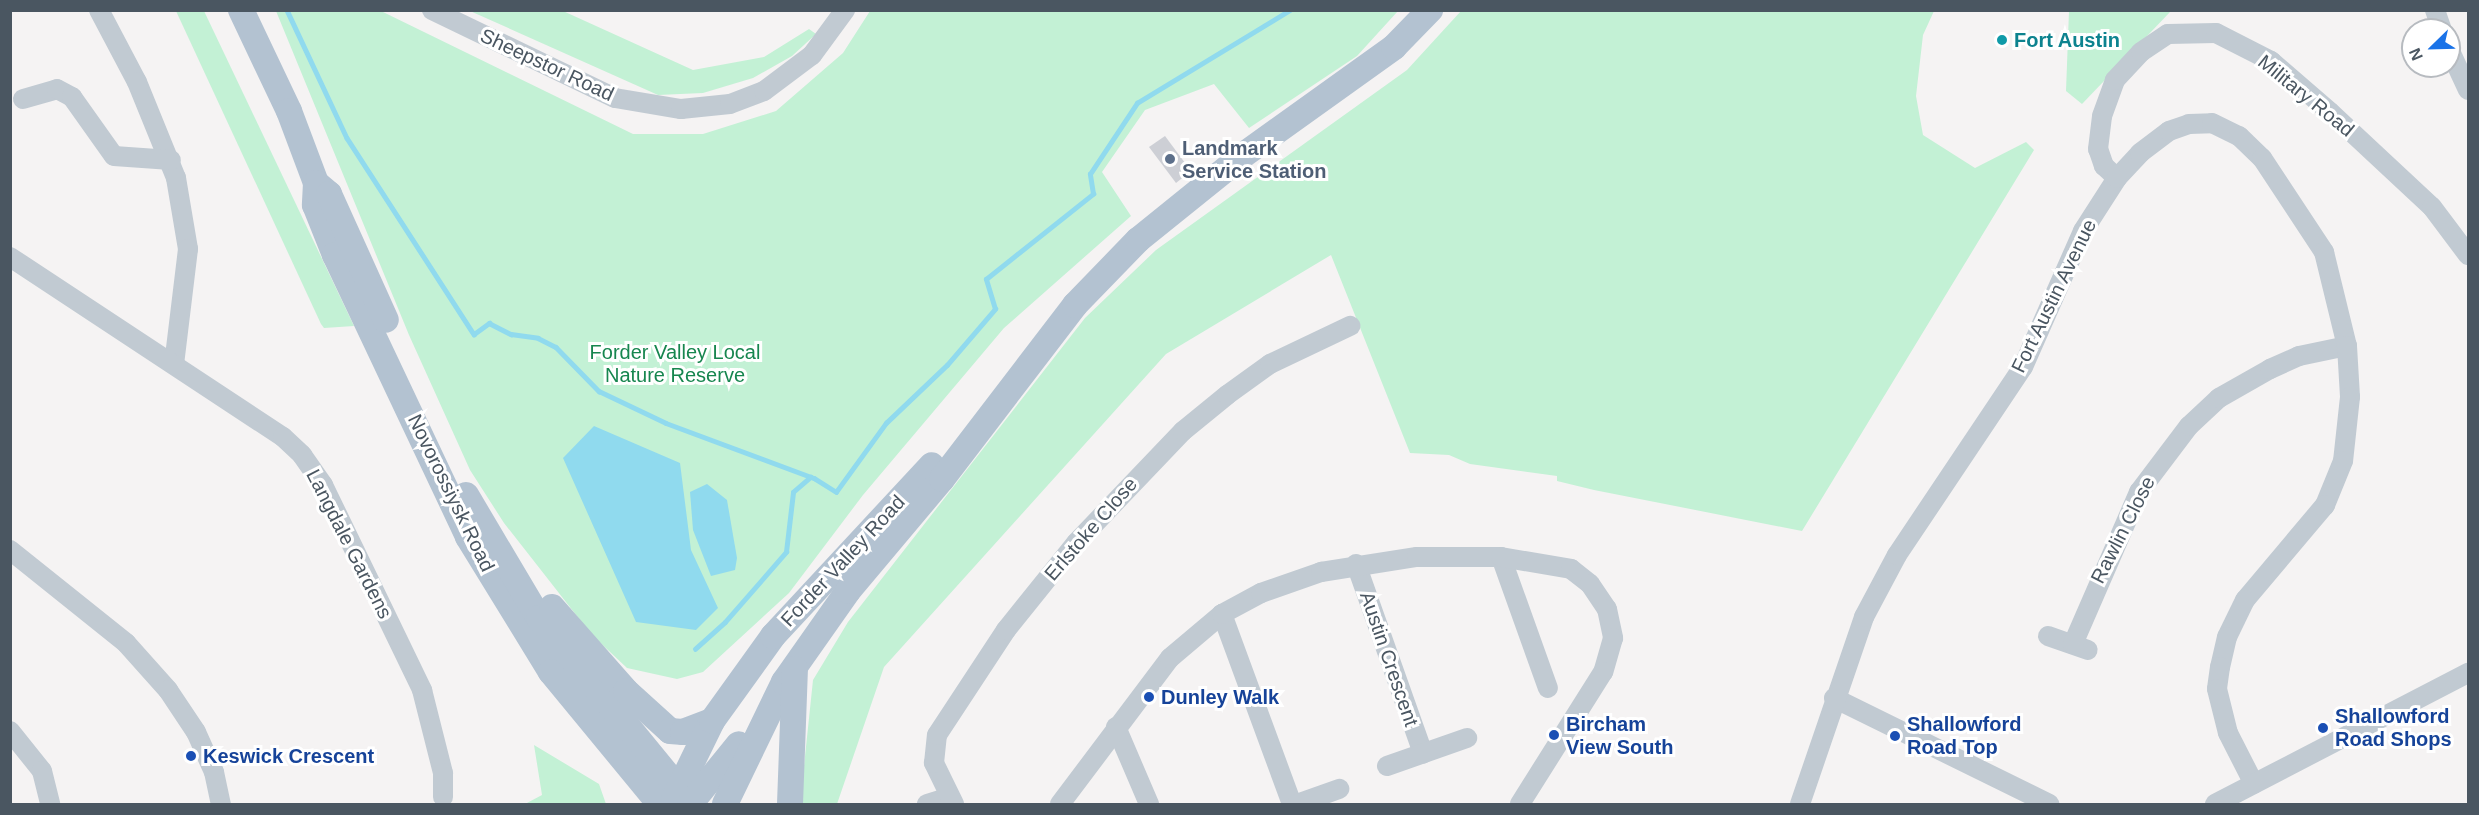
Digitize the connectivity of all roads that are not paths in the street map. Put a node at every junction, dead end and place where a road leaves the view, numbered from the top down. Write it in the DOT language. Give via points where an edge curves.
graph roads {
  1 [pos="99,10"];
  2 [pos="241,10"];
  3 [pos="432,10"];
  4 [pos="845,10"];
  5 [pos="1430,10"];
  6 [pos="2461,74"];
  7 [pos="2469,90"];
  8 [pos="23,99"];
  9 [pos="171,160"];
  10 [pos="2117,178"];
  11 [pos="316,183"];
  12 [pos="2469,255"];
  13 [pos="10,257"];
  14 [pos="1350,326"];
  15 [pos="1046,341"];
  16 [pos="2347,346"];
  17 [pos="174,364"];
  18 [pos="10,550"];
  19 [pos="498,554"];
  20 [pos="1501,557"];
  21 [pos="1356,564"];
  22 [pos="1222,614"];
  23 [pos="2048,636"];
  24 [pos="2469,673"];
  25 [pos="789,675"];
  26 [pos="1548,688"];
  27 [pos="1834,698"];
  28 [pos="712,721"];
  29 [pos="1116,727"];
  30 [pos="10,731"];
  31 [pos="1467,738"];
  32 [pos="1423,753"];
  33 [pos="1387,766"];
  34 [pos="2254,784"];
  35 [pos="1339,789"];
  36 [pos="443,797"];
  37 [pos="685,801"];
  38 [pos="951,801"];
  39 [pos="2042,803"];
  40 [pos="50,804"];
  41 [pos="221,804"];
  42 [pos="660,804"];
  43 [pos="725,804"];
  44 [pos="790,804"];
  45 [pos="927,804"];
  46 [pos="1060,804"];
  47 [pos="1149,804"];
  48 [pos="1292,804"];
  49 [pos="1297,804"];
  50 [pos="1520,804"];
  51 [pos="1800,804"];
  52 [pos="2215,804"];
  1 -- 9 [label="street"];
  2 -- 11 [label="main road, Novorossiysk Road" via="289,111"];
  3 -- 4 [label="street, Sheepstor Road" via="615,98 681,109 730,104 764,91 812,55"];
  5 -- 15 [label="main road, Forder Valley Road" via="1394,47 1242,156 1138,240"];
  6 -- 7 [label="street"];
  8 -- 9 [label="street" via="57,89 72,97 114,156"];
  9 -- 17 [label="street" via="188,249"];
  10 -- 12 [label="street, Military Road" via="2104,166 2098,149 2102,116 2115,80 2141,52 2168,34 2216,33 2271,61 2330,112 2432,207"];
  10 -- 16 [label="street, Fort Austin Avenue" via="2140,153 2169,131 2189,124 2212,123 2239,136 2262,158 2324,252"];
  10 -- 27 [label="street, Fort Austin Avenue" via="2083,231 2023,367 1897,555 1864,617"];
  11 -- 19 [label="main road, Novorossiysk Road" via="329,194 450,461"];
  11 -- 42 [label="main road, Novorossiysk Road" via="315,205 335,255 468,537 551,672"];
  13 -- 17 [label="street, Langdale Gardens"];
  14 -- 38 [label="street, Erlstoke Close" via="1270,364 1227,395 1183,431 1076,543 1006,630 937,735 934,763"];
  15 -- 25 [label="main road, Forder Valley Road" via="942,479 848,591"];
  15 -- 28 [label="main road, Forder Valley Road" via="773,636"];
  16 -- 23 [label="street, Rawlin Close" via="2299,356 2270,369 2219,398 2189,426 2139,492 2080,647"];
  16 -- 34 [label="street, Fort Austin Avenue" via="2350,397 2343,461 2325,504 2245,600 2227,637 2220,667 2217,689 2228,734"];
  17 -- 36 [label="street, Langdale Gardens" via="283,437 323,484 428,704 443,772"];
  18 -- 41 [label="street" via="126,643 168,690 200,742"];
  19 -- 28 [label="main road" via="514,564 626,691 670,731 683,732"];
  19 -- 37 [label="main road, Novorossiysk Road" via="539,618"];
  20 -- 21 [label="street, Austin Crescent" via="1417,557"];
  20 -- 26 [label="street"];
  20 -- 50 [label="street, Austin Crescent" via="1571,569 1600,595 1613,638 1603,672"];
  21 -- 22 [label="street, Austin Crescent" via="1284,583"];
  21 -- 32 [label="street, Austin Crescent"];
  22 -- 29 [label="street, Austin Crescent" via="1170,658"];
  22 -- 48 [label="street"];
  24 -- 34 [label="street"];
  25 -- 37 [label="main road" via="766,696 724,766"];
  25 -- 43 [label="main road, Forder Valley Road"];
  25 -- 44 [label="main road"];
  27 -- 39 [label="street"];
  27 -- 51 [label="street, Fort Austin Avenue"];
  28 -- 37 [label="main road, Forder Valley Road"];
  29 -- 46 [label="street, Austin Crescent"];
  29 -- 47 [label="street"];
  30 -- 40 [label="street" via="42,771"];
  31 -- 32 [label="street"];
  32 -- 33 [label="street"];
  34 -- 52 [label="street"];
  35 -- 49 [label="street"];
  38 -- 45 [label="street"];
}
